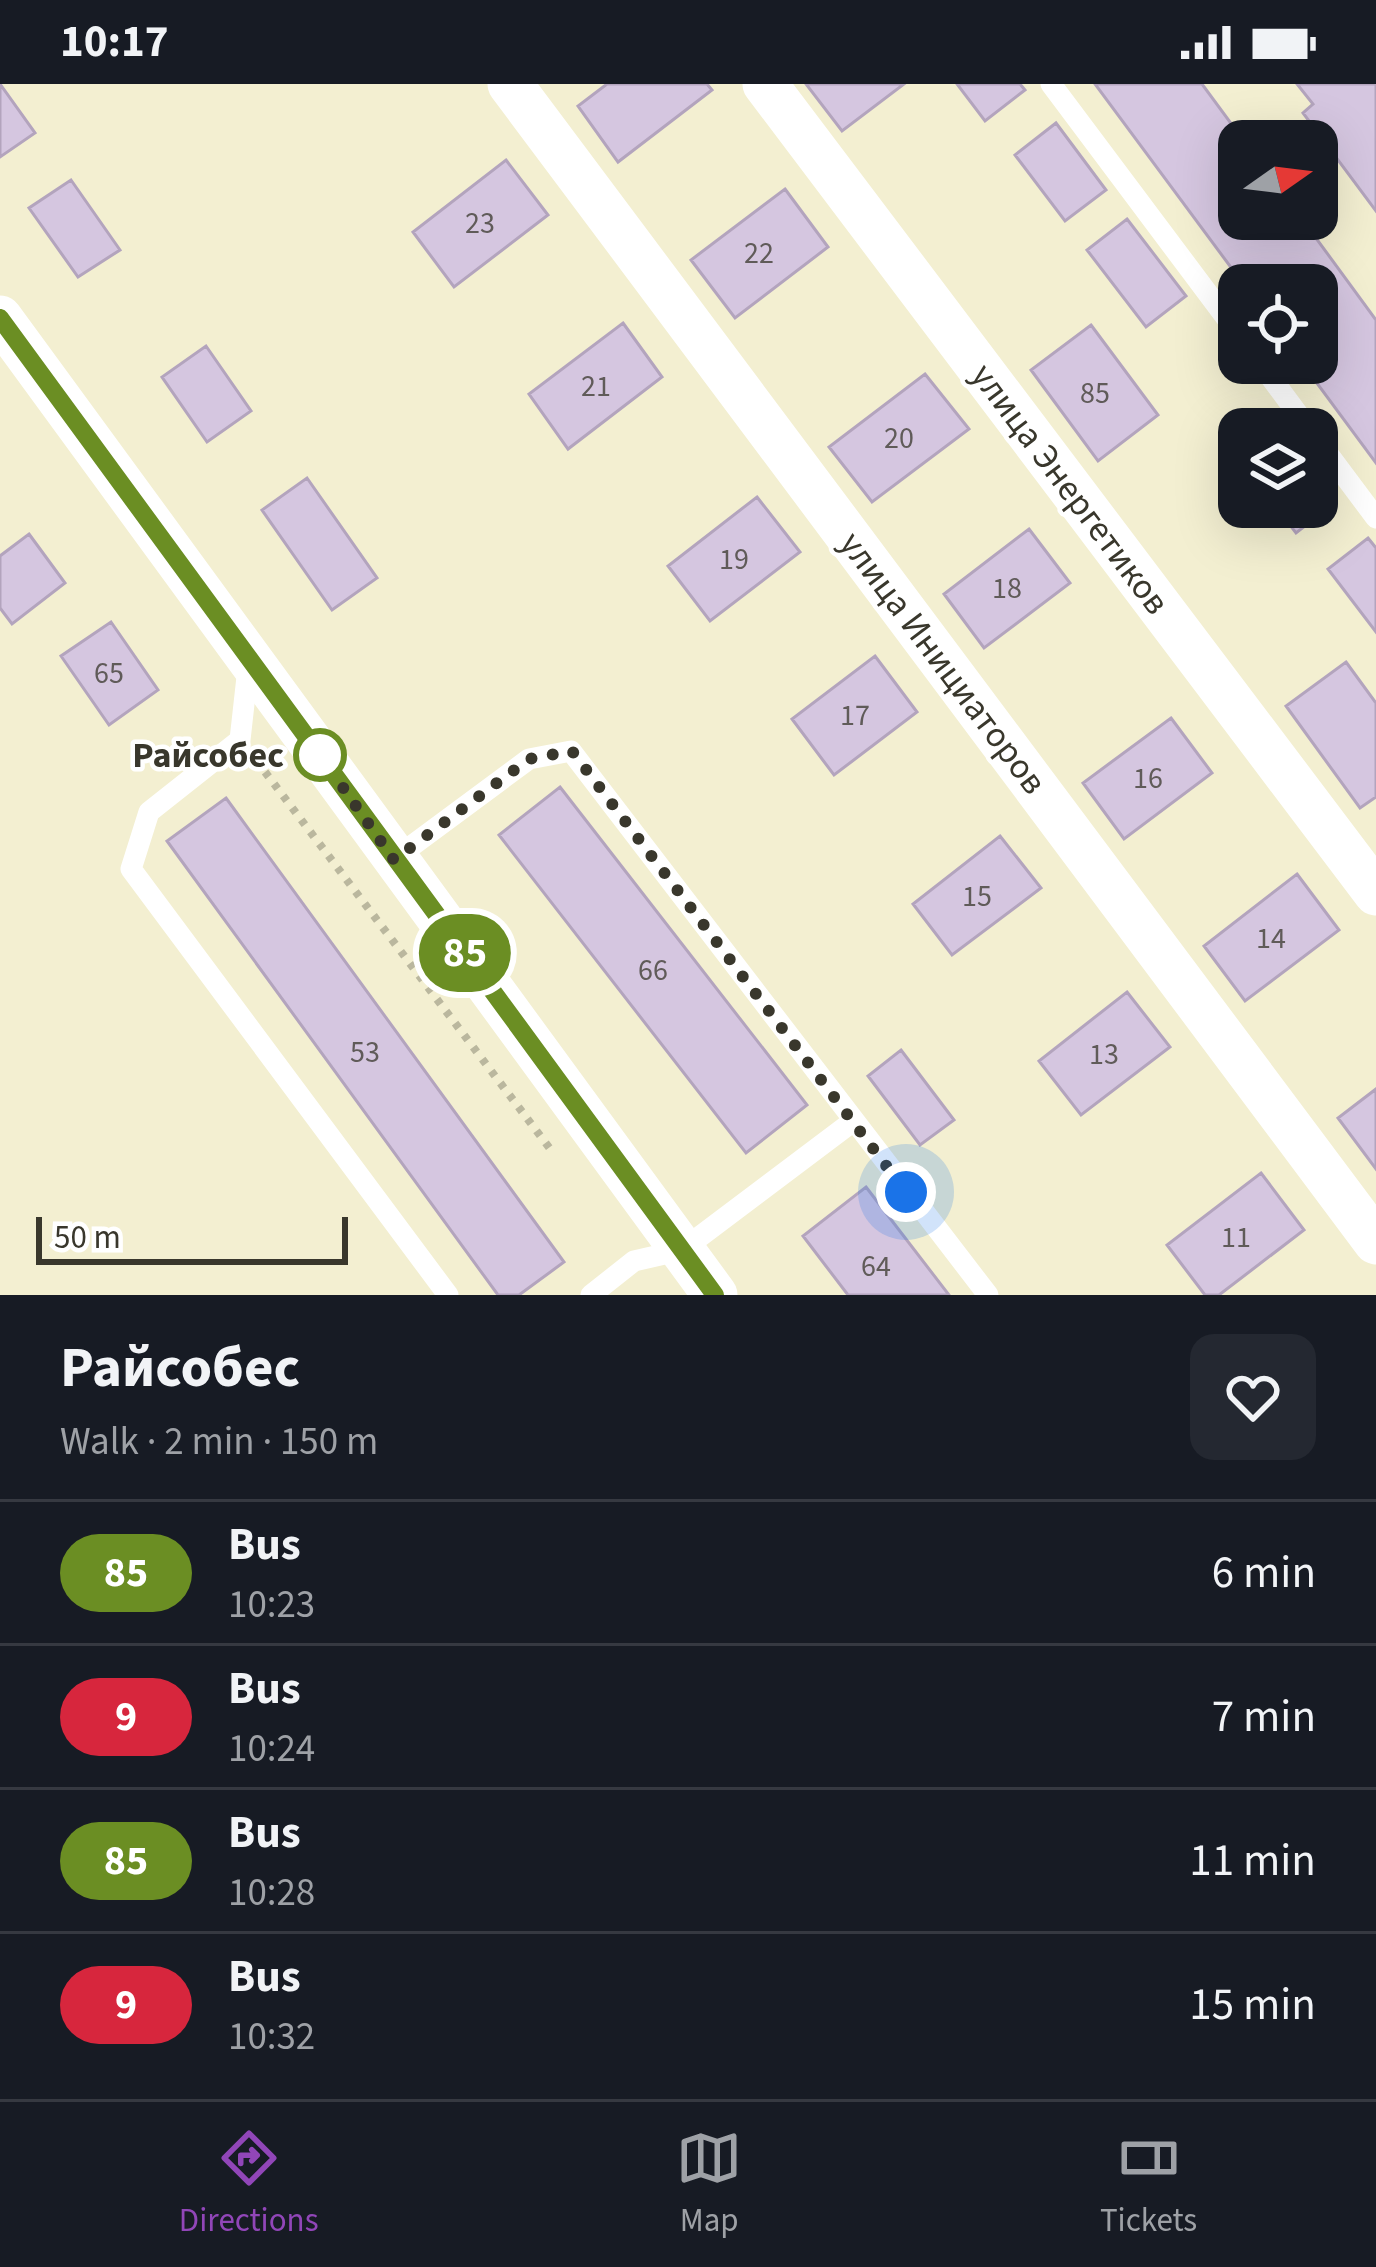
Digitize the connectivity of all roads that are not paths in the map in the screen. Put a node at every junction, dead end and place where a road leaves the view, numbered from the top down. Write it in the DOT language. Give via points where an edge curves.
graph roads {
  1 [pos="510,84"];
  2 [pos="765,84"];
  3 [pos="1052,84"];
  4 [pos="1218,307"];
  5 [pos="0,318"];
  6 [pos="1276,384"];
  7 [pos="1294,408"];
  8 [pos="1338,467"];
  9 [pos="1376,518"];
  10 [pos="249,658"];
  11 [pos="394,860"];
  12 [pos="1376,893"];
  13 [pos="852,1123"];
  14 [pos="1376,1242"];
  15 [pos="682,1250"];
  16 [pos="448,1295"];
  17 [pos="591,1295"];
  18 [pos="715,1295"];
  19 [pos="988,1295"];
  1 -- 14 [label="street, улица Инициаторов"];
  2 -- 12 [label="street, улица Энергетиков"];
  3 -- 4 [label="lane"];
  5 -- 10 [label="street"];
  6 -- 7 [label="lane"];
  8 -- 9 [label="lane"];
  10 -- 11 [label="street"];
  10 -- 16 [label="lane" via="240,740 149,812 131,869"];
  11 -- 13 [label="lane" via="529,759 572,751"];
  11 -- 15 [label="street"];
  13 -- 15 [label="lane"];
  13 -- 19 [label="lane"];
  15 -- 17 [label="lane" via="634,1261"];
  15 -- 18 [label="street"];
}
